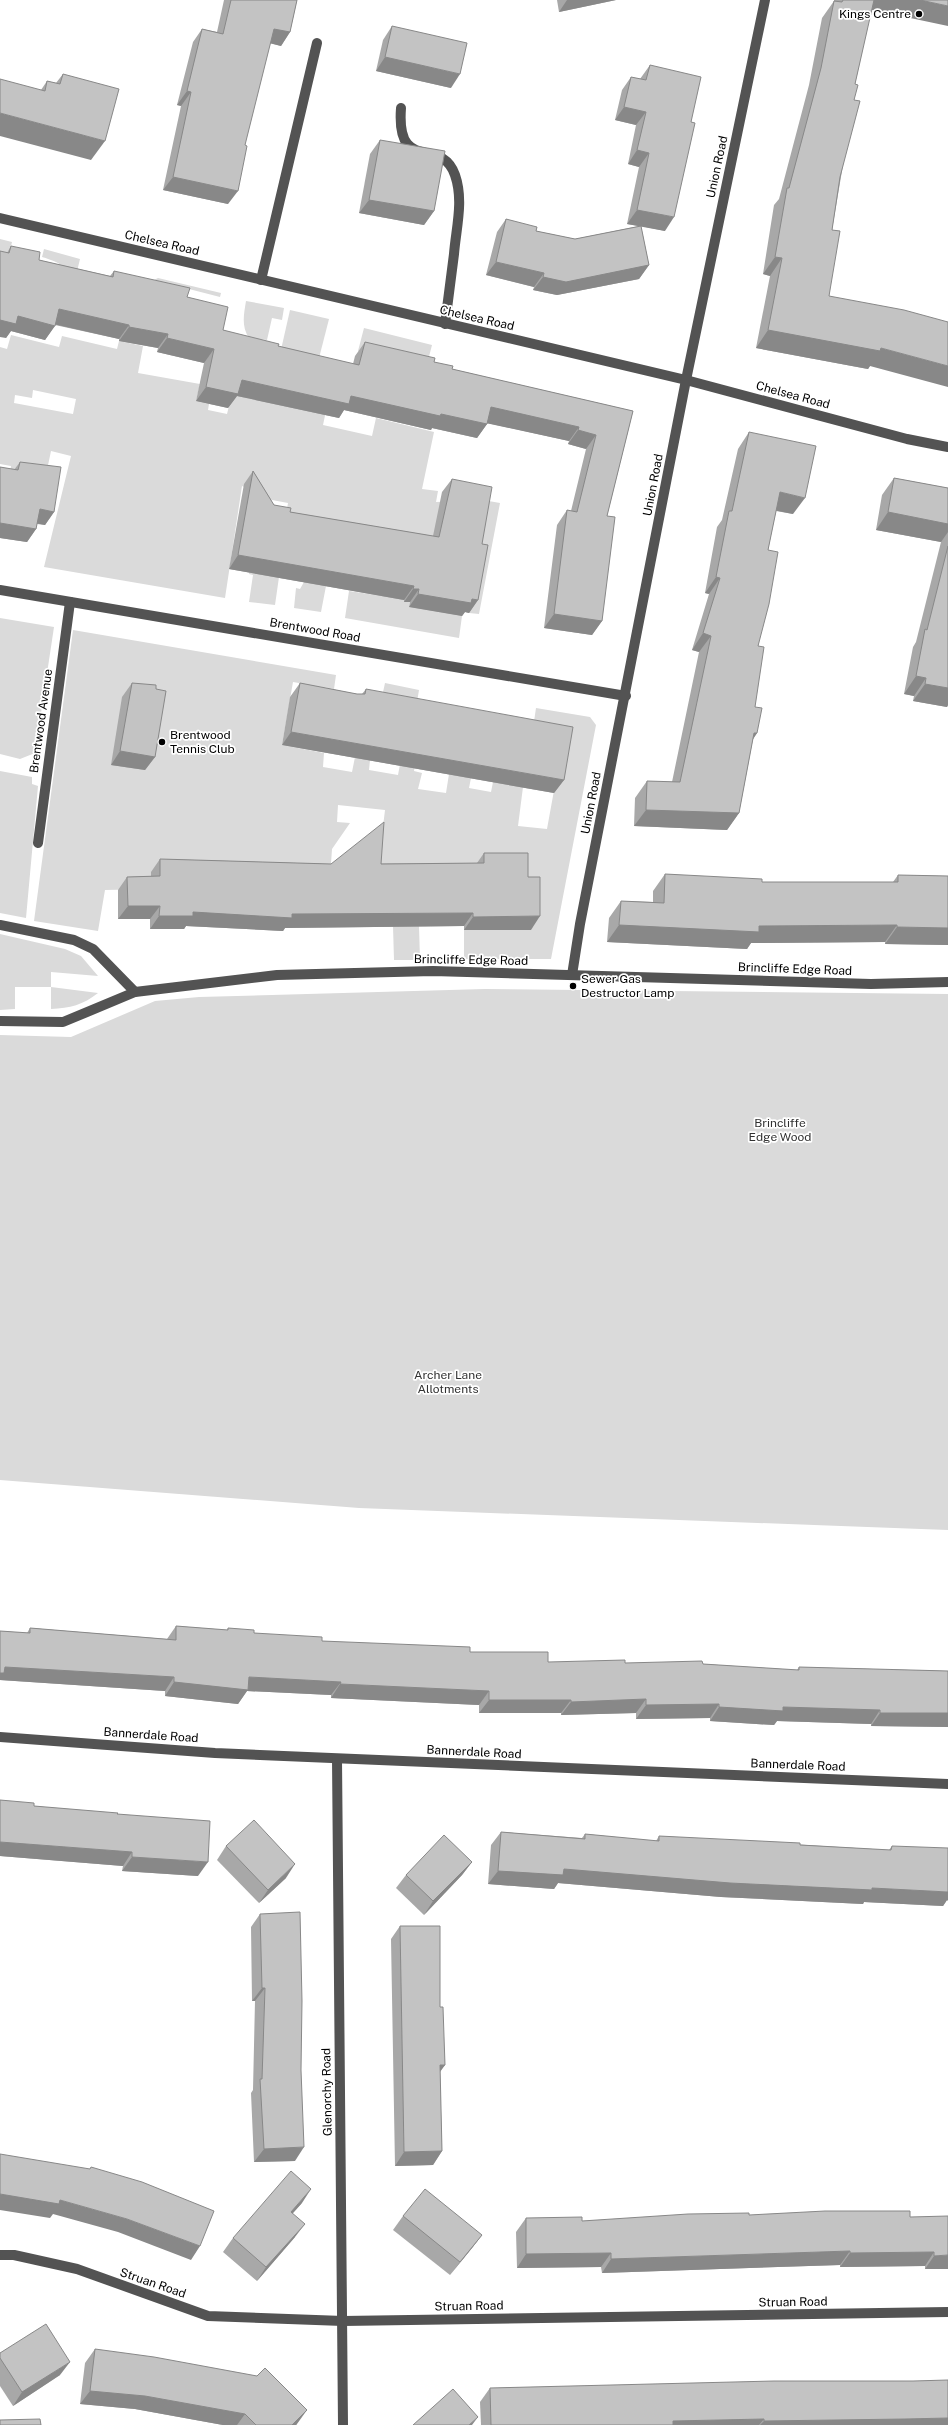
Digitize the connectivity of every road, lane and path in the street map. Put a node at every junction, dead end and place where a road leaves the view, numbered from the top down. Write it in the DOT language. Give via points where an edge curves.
graph roads {
  1 [pos="765,0"];
  2 [pos="317,43"];
  3 [pos="401,108"];
  4 [pos="0,218"];
  5 [pos="262,280"];
  6 [pos="445,324"];
  7 [pos="686,380"];
  8 [pos="948,447"];
  9 [pos="0,590"];
  10 [pos="70,602"];
  11 [pos="626,696"];
  12 [pos="38,843"];
  13 [pos="0,925"];
  14 [pos="572,975"];
  15 [pos="948,982"];
  16 [pos="135,992"];
  17 [pos="0,1021"];
  18 [pos="0,1737"];
  19 [pos="337,1759"];
  20 [pos="948,1784"];
  21 [pos="0,2255"];
  22 [pos="948,2312"];
  23 [pos="343,2321"];
  24 [pos="343,2425"];
  1 -- 7 [label="street, Union Road"];
  2 -- 5 [label="street"];
  3 -- 6 [label="street" via="402,138 411,148 443,158 455,173 459,193 458,224"];
  4 -- 5 [label="street, Chelsea Road"];
  5 -- 6 [label="street, Chelsea Road"];
  6 -- 7 [label="street, Chelsea Road"];
  7 -- 8 [label="street, Chelsea Road" via="907,439"];
  7 -- 11 [label="street, Union Road"];
  9 -- 10 [label="street, Brentwood Road"];
  10 -- 11 [label="street, Brentwood Road"];
  10 -- 12 [label="street, Brentwood Avenue"];
  11 -- 14 [label="street, Union Road"];
  13 -- 16 [label="street" via="74,940 93,949"];
  14 -- 15 [label="street, Brincliffe Edge Road" via="871,984"];
  14 -- 16 [label="street, Brincliffe Edge Road" via="433,971 277,975"];
  16 -- 17 [label="street, Brincliffe Edge Road" via="63,1022"];
  18 -- 19 [label="street, Bannerdale Road"];
  19 -- 20 [label="street, Bannerdale Road"];
  19 -- 23 [label="street, Glenorchy Road"];
  21 -- 23 [label="street, Struan Road" via="14,2255 77,2269 208,2316"];
  22 -- 23 [label="street, Struan Road"];
  23 -- 24 [label="street, Glenorchy Road"];
}
